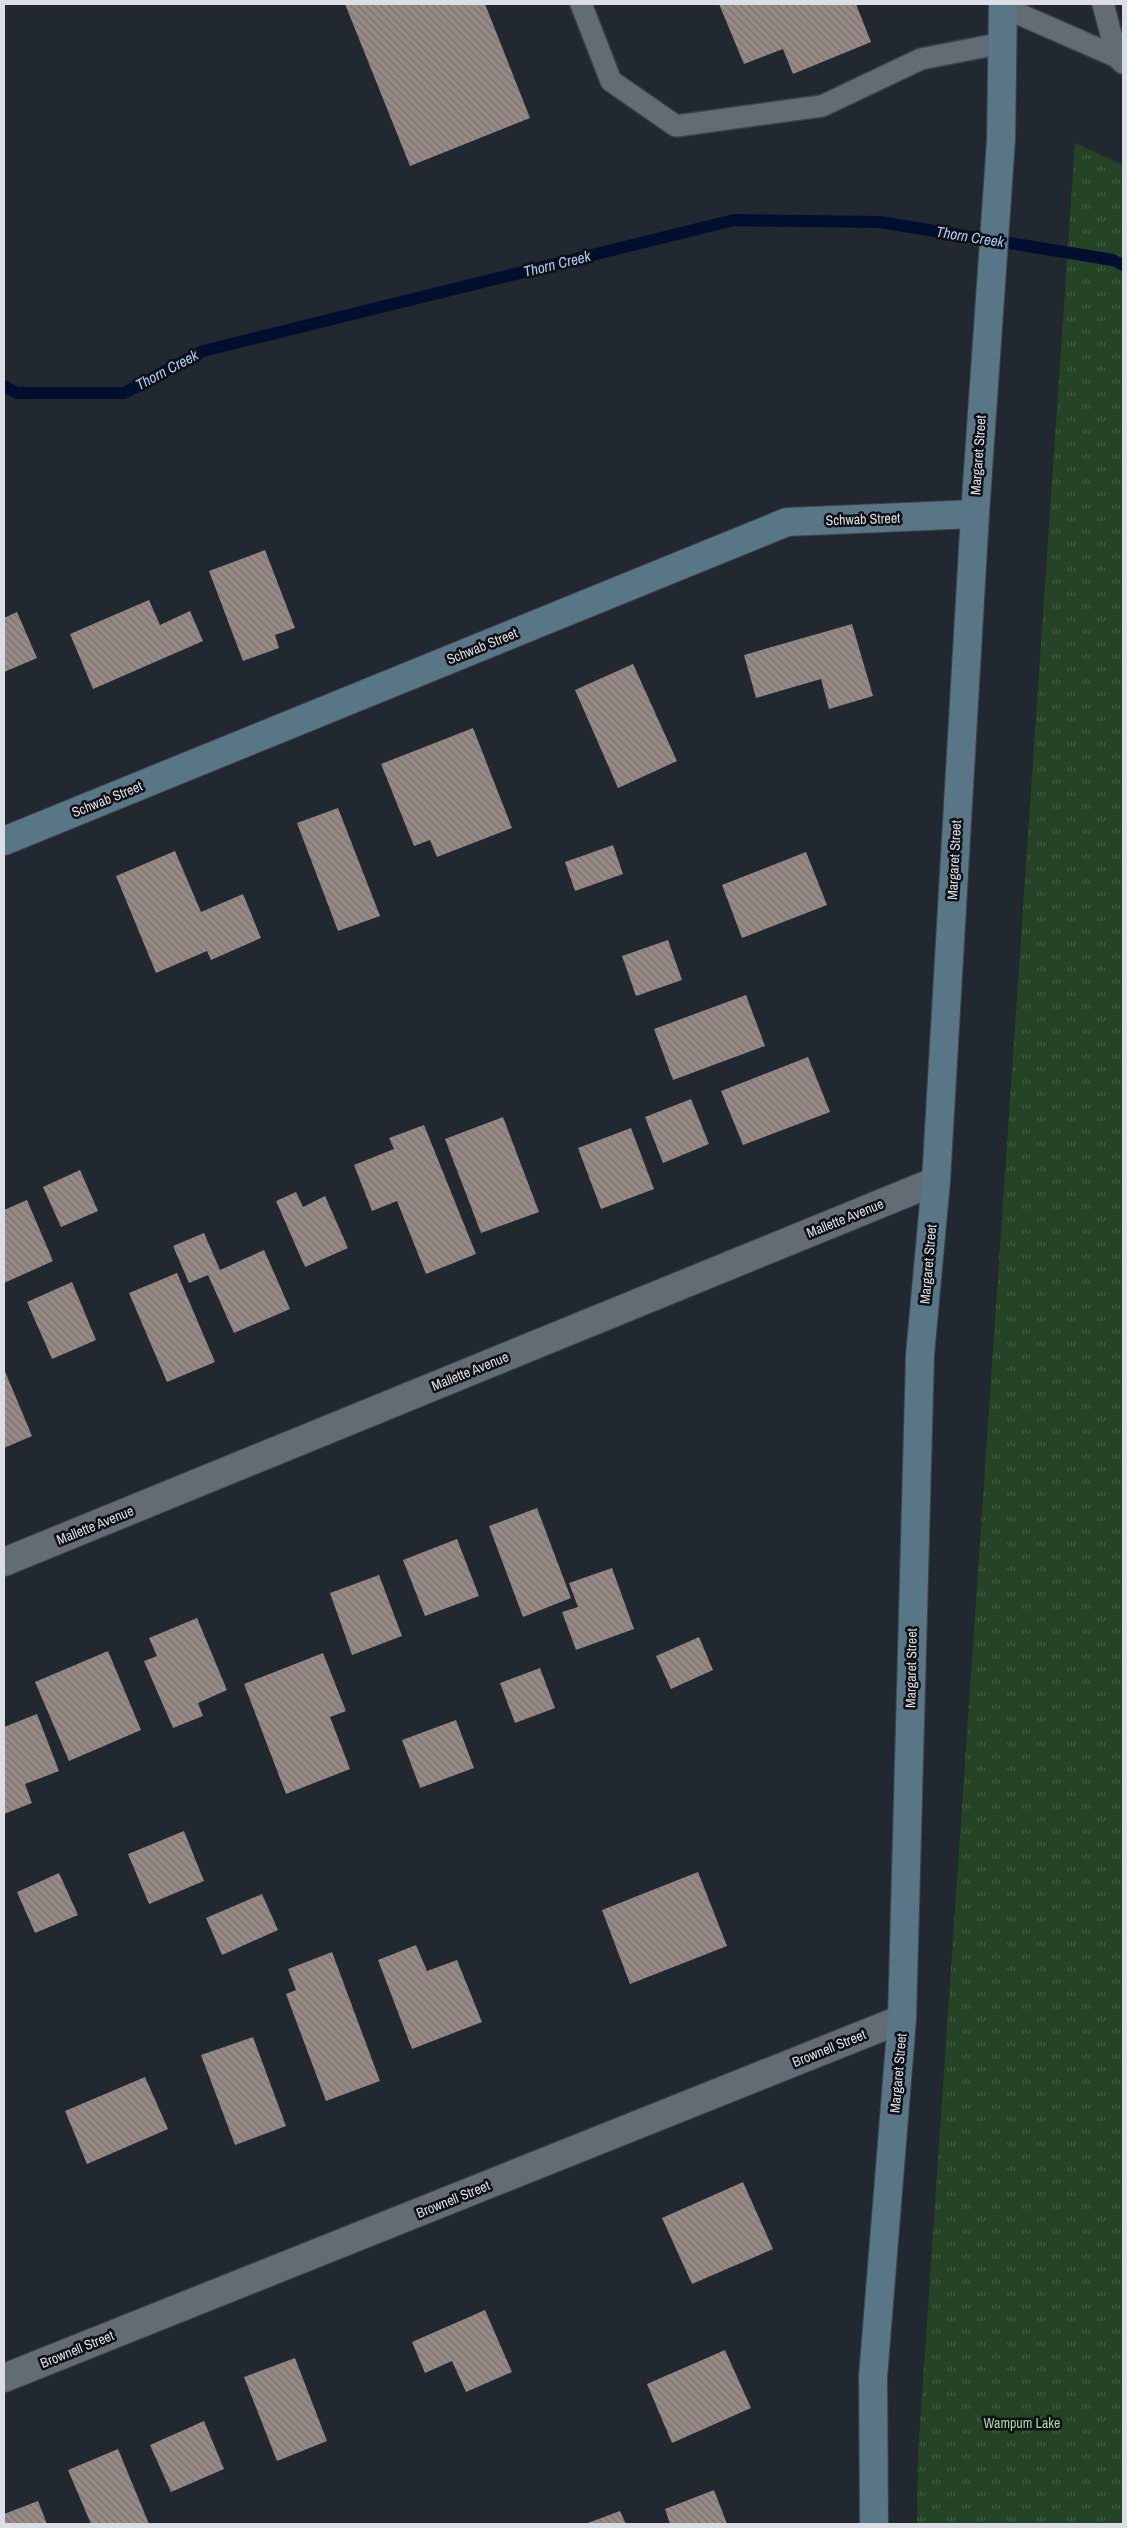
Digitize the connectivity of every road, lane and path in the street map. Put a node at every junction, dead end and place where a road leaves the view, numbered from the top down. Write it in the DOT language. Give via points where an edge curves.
graph roads {
  1 [pos="581,4"];
  2 [pos="1103,4"];
  3 [pos="1003,5"];
  4 [pos="1002,43"];
  5 [pos="1120,60"];
  6 [pos="974,514"];
  7 [pos="4,841"];
  8 [pos="936,1181"];
  9 [pos="4,1562"];
  10 [pos="902,2019"];
  11 [pos="4,2378"];
  12 [pos="874,2524"];
  1 -- 4 [label="lane" via="611,81 676,126 822,106 921,59"];
  2 -- 5 [label="lane"];
  3 -- 4 [label="street, Margaret Street"];
  3 -- 5 [label="lane"];
  4 -- 6 [label="street, Margaret Street" via="1001,140"];
  6 -- 7 [label="street, Schwab Street" via="788,522"];
  6 -- 8 [label="street, Margaret Street"];
  8 -- 9 [label="street, Mallette Avenue"];
  8 -- 10 [label="street, Margaret Street" via="920,1355"];
  10 -- 11 [label="street, Brownell Street"];
  10 -- 12 [label="street, Margaret Street" via="873,2378"];
}
